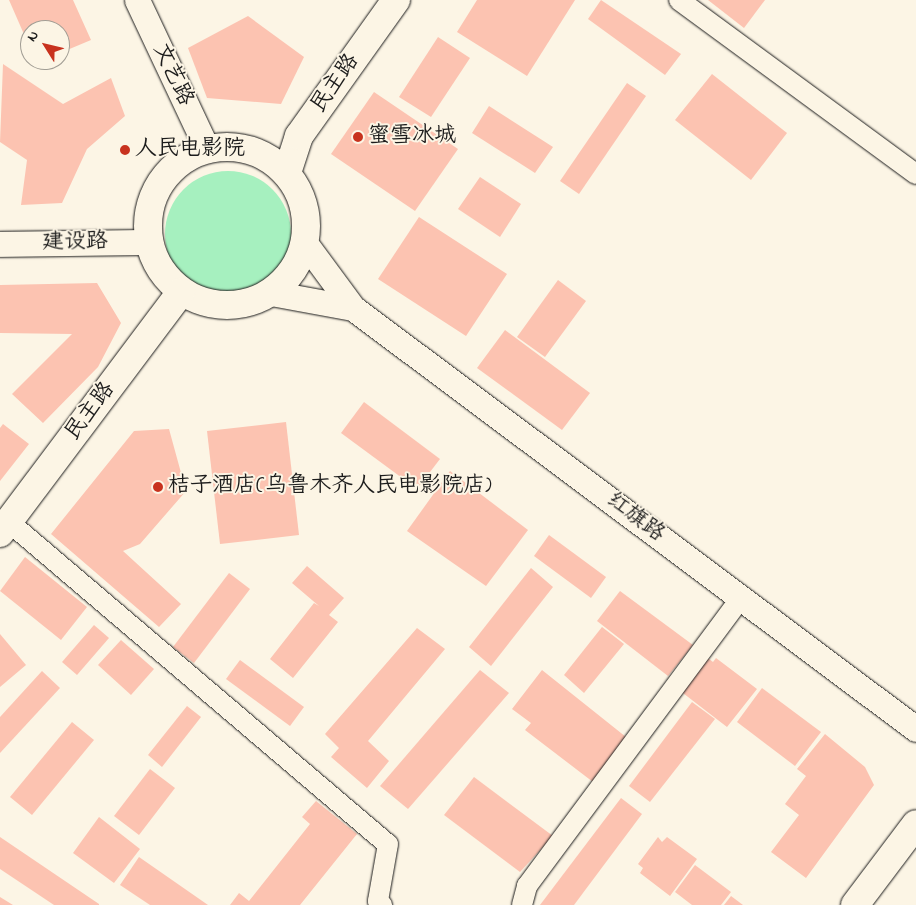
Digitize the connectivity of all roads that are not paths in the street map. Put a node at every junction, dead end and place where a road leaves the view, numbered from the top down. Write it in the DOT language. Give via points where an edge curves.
graph roads {
  1 [pos="137,0"];
  2 [pos="396,0"];
  3 [pos="679,0"];
  4 [pos="207,149"];
  5 [pos="287,173"];
  6 [pos="916,174"];
  7 [pos="149,242"];
  8 [pos="305,243"];
  9 [pos="0,244"];
  10 [pos="181,292"];
  11 [pos="271,293"];
  12 [pos="353,308"];
  13 [pos="4,528"];
  14 [pos="741,598"];
  15 [pos="916,729"];
  16 [pos="916,824"];
  17 [pos="382,905"];
  18 [pos="522,905"];
  19 [pos="855,905"];
  1 -- 4 [label="street, 文艺路"];
  2 -- 5 [label="main road, 民主路" via="299,136"];
  3 -- 6 [label="street"];
  4 -- 5 [label="main road" via="250,150"];
  4 -- 7 [label="main road" via="167,174 152,202"];
  5 -- 8 [label="main road" via="305,210"];
  7 -- 9 [label="street, 建设路"];
  7 -- 10 [label="main road" via="159,267"];
  8 -- 11 [label="main road" via="298,262"];
  8 -- 12 [label="street"];
  10 -- 11 [label="main road" via="202,302 226,306 250,303"];
  10 -- 13 [label="main road, 民主路"];
  11 -- 12 [label="street"];
  12 -- 14 [label="street, 红旗路"];
  13 -- 17 [label="street" via="388,844 378,901"];
  14 -- 15 [label="street, 红旗路"];
  14 -- 18 [label="street" via="527,886"];
  16 -- 19 [label="main road"];
}
